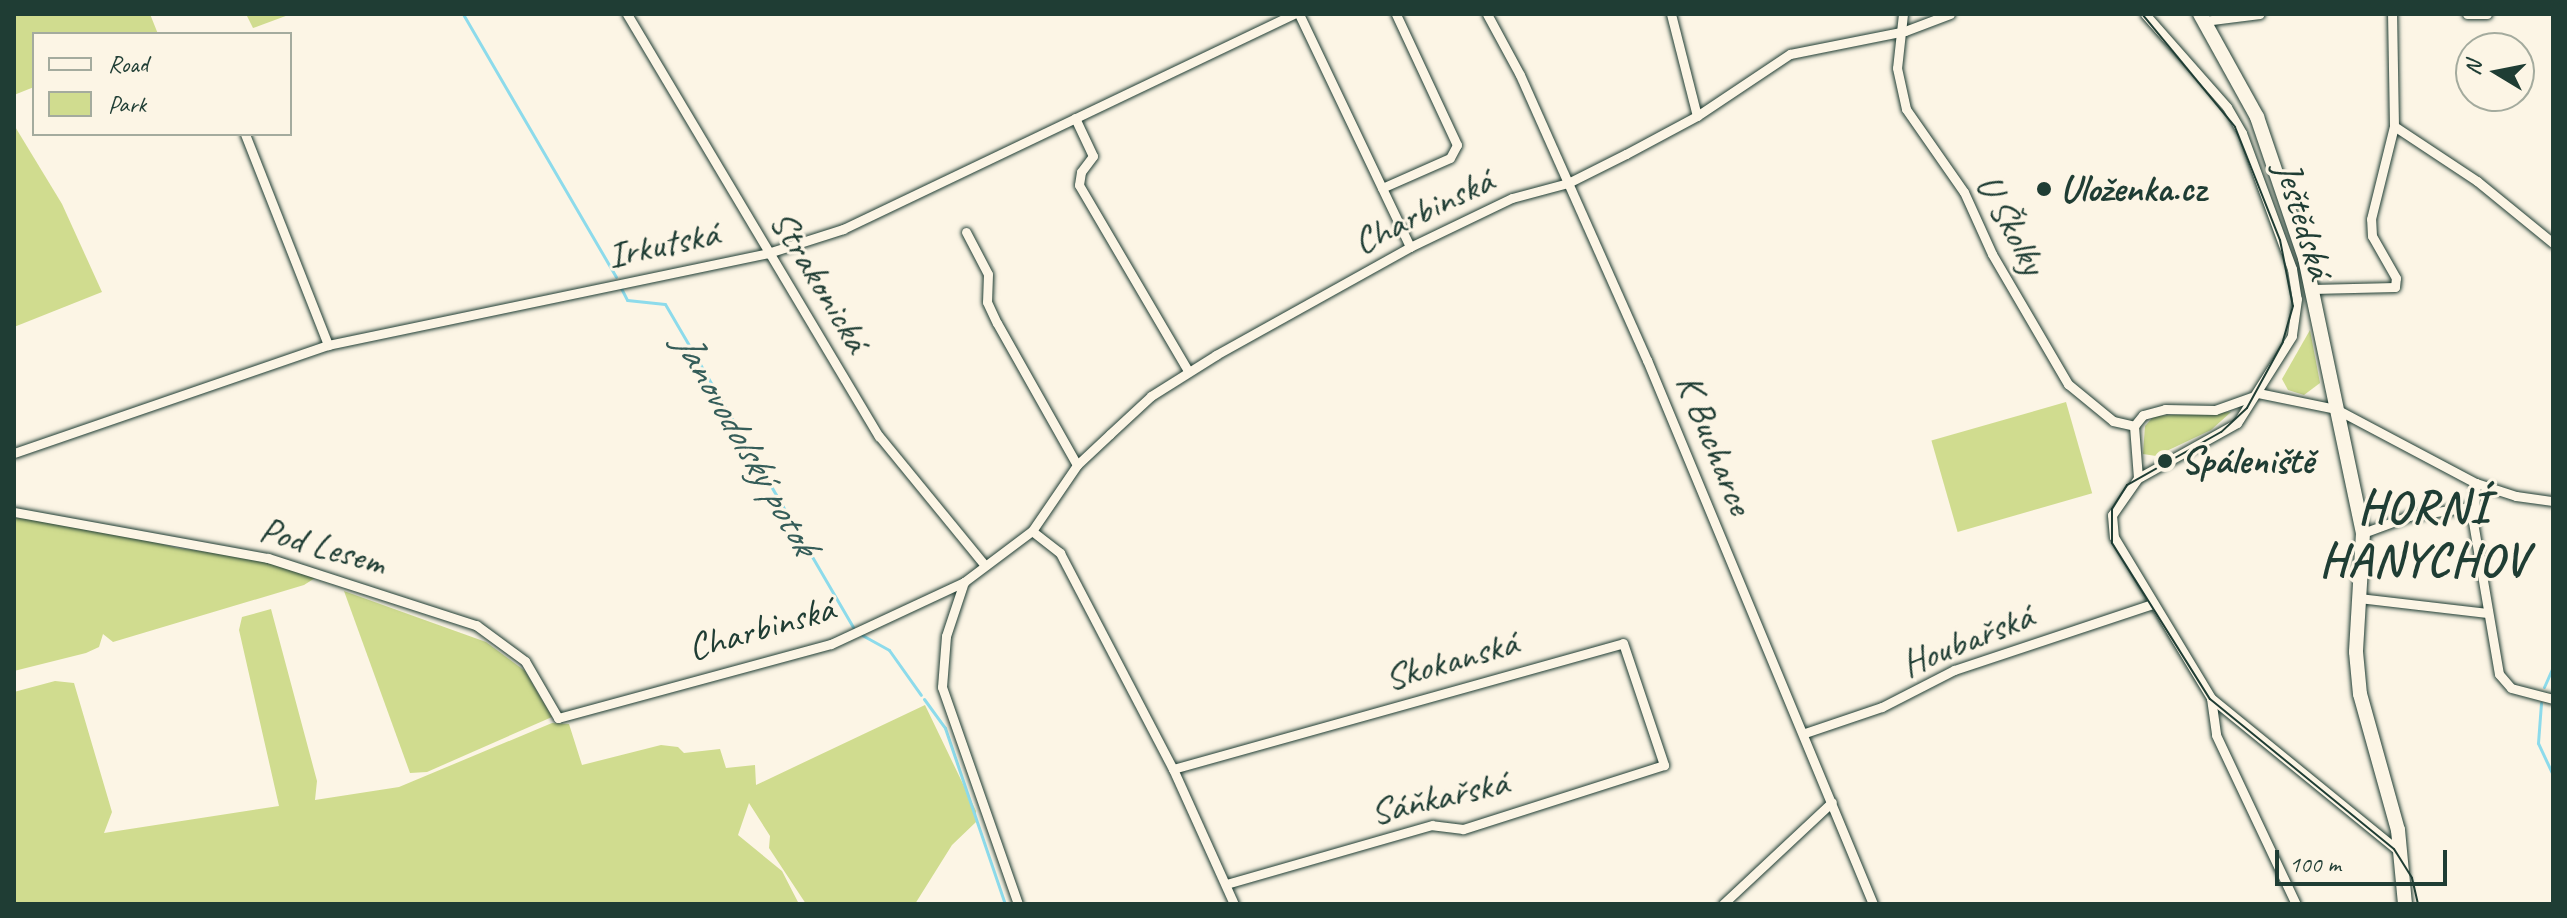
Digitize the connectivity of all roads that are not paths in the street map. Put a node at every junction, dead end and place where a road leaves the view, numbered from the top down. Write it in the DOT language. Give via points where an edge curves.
graph roads {
  1 [pos="627,14"];
  2 [pos="1297,14"];
  3 [pos="1396,14"];
  4 [pos="1487,14"];
  5 [pos="1671,14"];
  6 [pos="1903,14"];
  7 [pos="1950,14"];
  8 [pos="2145,14"];
  9 [pos="2260,14"];
  10 [pos="2392,14"];
  11 [pos="2467,14"];
  12 [pos="2487,14"];
  13 [pos="2202,17"];
  14 [pos="1905,31"];
  15 [pos="1697,116"];
  16 [pos="1075,118"];
  17 [pos="2394,126"];
  18 [pos="246,136"];
  19 [pos="1568,183"];
  20 [pos="1382,188"];
  21 [pos="966,232"];
  22 [pos="2553,243"];
  23 [pos="1410,247"];
  24 [pos="768,253"];
  25 [pos="2312,289"];
  26 [pos="328,345"];
  27 [pos="1188,371"];
  28 [pos="2258,393"];
  29 [pos="2336,409"];
  30 [pos="2134,426"];
  31 [pos="14,453"];
  32 [pos="1077,465"];
  33 [pos="2138,478"];
  34 [pos="2476,483"];
  35 [pos="2553,501"];
  36 [pos="2471,507"];
  37 [pos="14,512"];
  38 [pos="1032,531"];
  39 [pos="2363,533"];
  40 [pos="983,563"];
  41 [pos="964,582"];
  42 [pos="2359,598"];
  43 [pos="2152,604"];
  44 [pos="2487,613"];
  45 [pos="2211,698"];
  46 [pos="2553,699"];
  47 [pos="569,718"];
  48 [pos="1805,733"];
  49 [pos="1664,765"];
  50 [pos="1173,769"];
  51 [pos="1832,802"];
  52 [pos="2402,854"];
  53 [pos="1226,884"];
  54 [pos="1018,904"];
  55 [pos="1234,904"];
  56 [pos="1723,904"];
  57 [pos="1873,904"];
  58 [pos="2296,904"];
  59 [pos="2405,904"];
  1 -- 24 [label="street, Strakonická"];
  2 -- 16 [label="street, Irkutská"];
  2 -- 20 [label="street"];
  3 -- 20 [label="street" via="1457,145 1450,158"];
  4 -- 19 [label="street, K Bucharce"];
  5 -- 15 [label="street"];
  6 -- 14 [label="street, U Školky"];
  7 -- 14 [label="street, Charbinská"];
  8 -- 28 [label="street, Ještědská" via="2227,107 2292,269 2297,299 2292,336"];
  9 -- 13 [label="street"];
  10 -- 17 [label="street"];
  11 -- 12 [label="street"];
  13 -- 25 [label="street, Ještědská" via="2275,159"];
  14 -- 15 [label="street, Charbinská" via="1804,48"];
  14 -- 30 [label="street, U Školky" via="1897,68 1906,109 1964,192 2042,347 2090,406 2113,421"];
  15 -- 19 [label="street, Charbinská"];
  16 -- 24 [label="street, Irkutská" via="843,229"];
  16 -- 27 [label="street" via="1093,156 1079,185"];
  17 -- 22 [label="street" via="2477,181"];
  17 -- 25 [label="street" via="2371,219 2372,236 2396,278 2395,287"];
  18 -- 26 [label="street"];
  19 -- 23 [label="street, Charbinská" via="1512,198"];
  19 -- 48 [label="street, K Bucharce"];
  20 -- 23 [label="street"];
  21 -- 32 [label="street" via="988,274 987,302"];
  23 -- 27 [label="street, Charbinská"];
  24 -- 26 [label="street, Irkutská"];
  24 -- 40 [label="street, Strakonická" via="879,436"];
  25 -- 29 [label="street, Ještědská"];
  26 -- 31 [label="street, Irkutská"];
  27 -- 32 [label="street, Charbinská" via="1151,396"];
  28 -- 29 [label="street"];
  28 -- 30 [label="street" via="2215,410 2154,412"];
  28 -- 33 [label="street, Ještědská" via="2237,423"];
  29 -- 34 [label="street"];
  29 -- 39 [label="street, Ještědská"];
  30 -- 33 [label="street"];
  32 -- 38 [label="street, Charbinská"];
  33 -- 43 [label="street" via="2112,515 2114,537"];
  34 -- 35 [label="street"];
  34 -- 36 [label="street"];
  36 -- 39 [label="street" via="2409,516"];
  36 -- 44 [label="street"];
  37 -- 47 [label="street, Pod Lesem" via="268,558 476,625 525,661 552,712"];
  38 -- 40 [label="street, Charbinská"];
  38 -- 50 [label="street" via="1060,553"];
  39 -- 42 [label="street, Ještědská"];
  40 -- 41 [label="street, Charbinská"];
  41 -- 47 [label="street, Charbinská" via="831,644 616,699"];
  41 -- 54 [label="street" via="946,636 942,687"];
  42 -- 44 [label="street"];
  42 -- 52 [label="street, Ještědská" via="2360,694"];
  43 -- 45 [label="street"];
  43 -- 48 [label="street, Houbařská" via="1954,670 1882,707"];
  44 -- 46 [label="street" via="2499,674 2511,688"];
  45 -- 52 [label="street"];
  45 -- 58 [label="street" via="2216,735"];
  48 -- 51 [label="street, K Bucharce"];
  49 -- 50 [label="street, Skokanská" via="1623,643"];
  49 -- 53 [label="street, Sáňkařská" via="1463,829 1432,825"];
  50 -- 53 [label="street"];
  51 -- 56 [label="street"];
  51 -- 57 [label="street, K Bucharce"];
  52 -- 59 [label="street, Ještědská"];
  53 -- 55 [label="street"];
}
